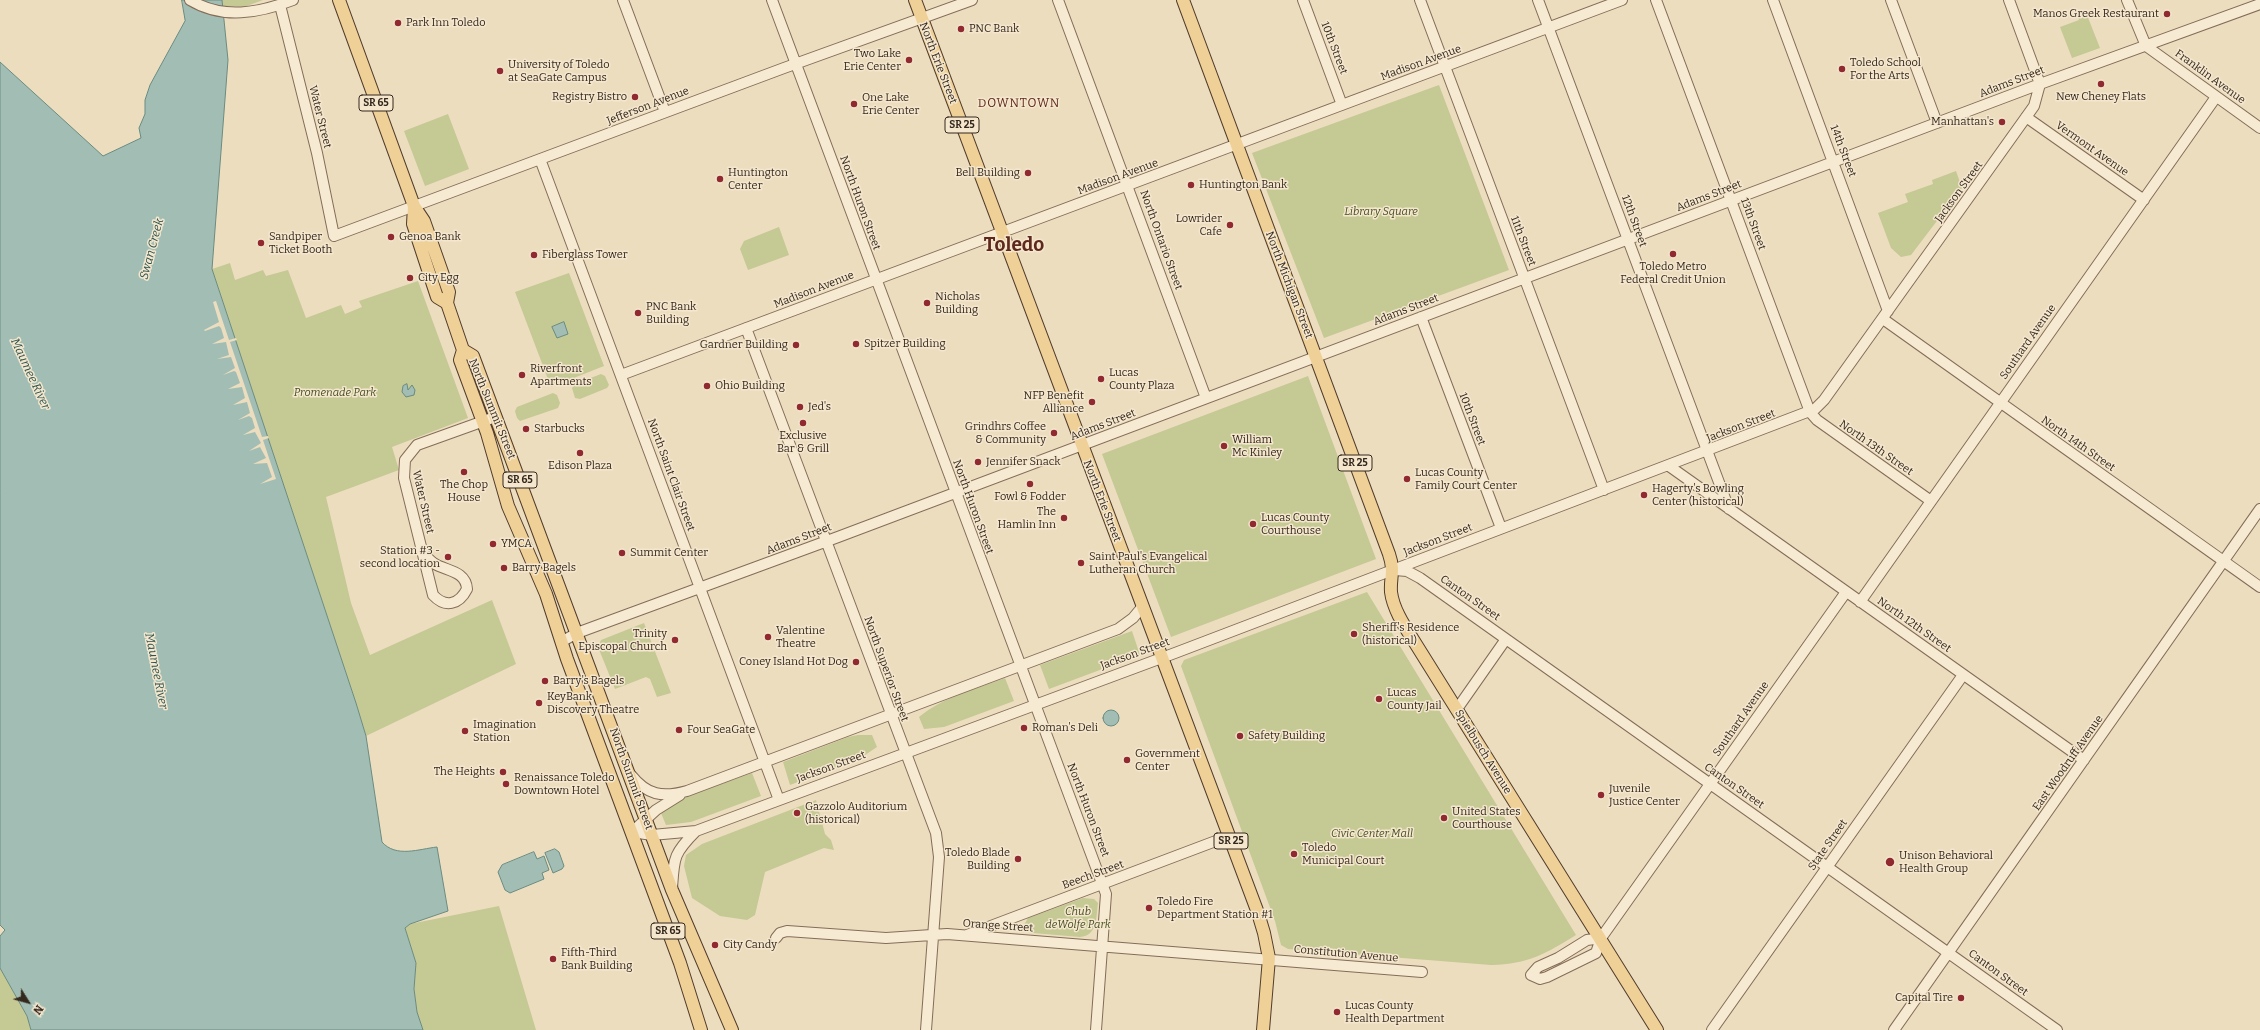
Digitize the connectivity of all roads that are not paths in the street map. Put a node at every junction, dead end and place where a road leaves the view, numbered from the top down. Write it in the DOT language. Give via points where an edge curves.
graph roads {
  1 [pos="190,0"];
  2 [pos="293,0"];
  3 [pos="339,0"];
  4 [pos="623,0"];
  5 [pos="772,0"];
  6 [pos="915,0"];
  7 [pos="972,0"];
  8 [pos="1058,0"];
  9 [pos="1183,0"];
  10 [pos="1303,0"];
  11 [pos="1420,0"];
  12 [pos="1538,0"];
  13 [pos="1622,0"];
  14 [pos="1656,0"];
  15 [pos="1773,0"];
  16 [pos="1891,0"];
  17 [pos="2009,0"];
  18 [pos="2127,0"];
  19 [pos="2247,4"];
  20 [pos="2260,4"];
  21 [pos="280,5"];
  22 [pos="922,19"];
  23 [pos="1549,28"];
  24 [pos="2146,46"];
  25 [pos="796,64"];
  26 [pos="1445,67"];
  27 [pos="2040,84"];
  28 [pos="2216,97"];
  29 [pos="1342,105"];
  30 [pos="665,112"];
  31 [pos="2026,117"];
  32 [pos="1937,123"];
  33 [pos="2260,128"];
  34 [pos="1237,145"];
  35 [pos="540,160"];
  36 [pos="1834,162"];
  37 [pos="1129,186"];
  38 [pos="1731,200"];
  39 [pos="2144,200"];
  40 [pos="414,206"];
  41 [pos="1002,232"];
  42 [pos="334,236"];
  43 [pos="1628,240"];
  44 [pos="876,279"];
  45 [pos="1525,279"];
  46 [pos="1886,315"];
  47 [pos="1422,317"];
  48 [pos="746,328"];
  49 [pos="463,350"];
  50 [pos="1316,357"];
  51 [pos="621,375"];
  52 [pos="1206,398"];
  53 [pos="2000,404"];
  54 [pos="1810,412"];
  55 [pos="495,417"];
  56 [pos="482,421"];
  57 [pos="1081,446"];
  58 [pos="1708,451"];
  59 [pos="515,465"];
  60 [pos="1669,466"];
  61 [pos="498,472"];
  62 [pos="1604,490"];
  63 [pos="955,493"];
  64 [pos="1931,501"];
  65 [pos="1729,509"];
  66 [pos="2260,509"];
  67 [pos="1501,528"];
  68 [pos="541,534"];
  69 [pos="826,542"];
  70 [pos="524,544"];
  71 [pos="423,553"];
  72 [pos="2223,561"];
  73 [pos="1394,570"];
  74 [pos="2260,587"];
  75 [pos="700,588"];
  76 [pos="1846,592"];
  77 [pos="1860,602"];
  78 [pos="1143,606"];
  79 [pos="577,633"];
  80 [pos="1506,639"];
  81 [pos="561,642"];
  82 [pos="1162,657"];
  83 [pos="1020,666"];
  84 [pos="1963,675"];
  85 [pos="1034,705"];
  86 [pos="1456,709"];
  87 [pos="890,715"];
  88 [pos="904,753"];
  89 [pos="2084,760"];
  90 [pos="765,762"];
  91 [pos="628,771"];
  92 [pos="1710,784"];
  93 [pos="687,791"];
  94 [pos="779,800"];
  95 [pos="646,820"];
  96 [pos="696,831"];
  97 [pos="632,832"];
  98 [pos="652,835"];
  99 [pos="1229,836"];
  100 [pos="1827,867"];
  101 [pos="1103,884"];
  102 [pos="672,890"];
  103 [pos="934,934"];
  104 [pos="965,936"];
  105 [pos="776,938"];
  106 [pos="1601,938"];
  107 [pos="1103,946"];
  108 [pos="1949,953"];
  109 [pos="1269,958"];
  110 [pos="1422,972"];
  111 [pos="701,1030"];
  112 [pos="732,1030"];
  113 [pos="926,1030"];
  114 [pos="1096,1030"];
  115 [pos="1263,1030"];
  116 [pos="1657,1030"];
  117 [pos="1712,1030"];
  118 [pos="1894,1030"];
  119 [pos="2057,1030"];
  1 -- 21 [label="street" via="213,10 240,13"];
  2 -- 21 [label="street"];
  3 -- 40 [label="main road, North Summit Street / SR 65"];
  4 -- 30 [label="street"];
  5 -- 25 [label="street, North Huron Street"];
  6 -- 22 [label="main road, North Erie Street / SR 25"];
  7 -- 22 [label="street, Jefferson Avenue"];
  8 -- 37 [label="street, North Ontario Street"];
  9 -- 34 [label="main road, North Michigan Street / SR 25"];
  10 -- 29 [label="street, 10th Street"];
  11 -- 26 [label="street, 11th Street"];
  12 -- 23 [label="street, 12th Street"];
  13 -- 23 [label="street, Madison Avenue"];
  14 -- 38 [label="street, 13th Street"];
  15 -- 36 [label="street, 14th Street"];
  16 -- 32 [label="street"];
  17 -- 27 [label="street"];
  18 -- 24 [label="street"];
  19 -- 20 [label="street, Adams Street"];
  19 -- 24 [label="street, Adams Street"];
  21 -- 42 [label="street, Water Street" via="317,154"];
  22 -- 25 [label="street, Jefferson Avenue"];
  22 -- 41 [label="main road, North Erie Street / SR 25"];
  23 -- 26 [label="street, Madison Avenue"];
  23 -- 43 [label="street, 12th Street"];
  24 -- 27 [label="street, Adams Street"];
  24 -- 28 [label="street, Franklin Avenue"];
  25 -- 30 [label="street, Jefferson Avenue"];
  25 -- 44 [label="street, North Huron Street"];
  26 -- 29 [label="street, Madison Avenue"];
  26 -- 45 [label="street, 11th Street"];
  27 -- 31 [label="street, Jackson Street" via="2034,106"];
  27 -- 32 [label="street, Adams Street"];
  28 -- 33 [label="street, Franklin Avenue"];
  28 -- 39 [label="street, Southard Avenue"];
  29 -- 34 [label="street, Madison Avenue"];
  30 -- 35 [label="street, Jefferson Avenue"];
  31 -- 39 [label="street, Vermont Avenue"];
  31 -- 46 [label="street, Jackson Street"];
  32 -- 36 [label="street, Adams Street"];
  34 -- 37 [label="street, Madison Avenue"];
  34 -- 50 [label="main road, North Michigan Street / SR 25"];
  35 -- 40 [label="street, Jefferson Avenue"];
  35 -- 51 [label="street, North Saint Clair Street"];
  36 -- 38 [label="street, Adams Street"];
  36 -- 46 [label="street, 14th Street"];
  37 -- 41 [label="street, Madison Avenue"];
  37 -- 52 [label="street, North Ontario Street"];
  38 -- 43 [label="street, Adams Street"];
  38 -- 54 [label="street, 13th Street"];
  39 -- 53 [label="street, Southard Avenue"];
  40 -- 42 [label="street, Jefferson Avenue"];
  40 -- 49 [label="main road, North Summit Street / SR 65" via="424,221 447,285 447,303"];
  41 -- 44 [label="street, Madison Avenue"];
  41 -- 57 [label="main road, North Erie Street / SR 25"];
  43 -- 45 [label="street, Adams Street"];
  43 -- 58 [label="street, 12th Street"];
  44 -- 48 [label="street, Madison Avenue"];
  44 -- 63 [label="street, North Huron Street"];
  45 -- 47 [label="street, Adams Street"];
  45 -- 62 [label="street, 11th Street"];
  46 -- 53 [label="street, North 14th Street"];
  46 -- 54 [label="street, Jackson Street" via="1824,400"];
  47 -- 50 [label="street, Adams Street"];
  47 -- 67 [label="street, 10th Street"];
  48 -- 51 [label="street, Madison Avenue"];
  48 -- 69 [label="street, North Superior Street"];
  49 -- 55 [label="main road, North Summit Street / SR 65" via="473,356"];
  49 -- 56 [label="main road, North Summit Street / SR 65" via="460,360"];
  50 -- 52 [label="street, Adams Street"];
  50 -- 73 [label="main road, North Michigan Street / SR 25"];
  51 -- 75 [label="street, North Saint Clair Street"];
  52 -- 57 [label="street, Adams Street"];
  53 -- 64 [label="street, Southard Avenue"];
  53 -- 72 [label="street, North 14th Street"];
  54 -- 58 [label="street, Jackson Street"];
  54 -- 64 [label="street, North 13th Street" via="1817,420"];
  55 -- 56 [label="street"];
  55 -- 59 [label="main road, North Summit Street / SR 65"];
  56 -- 61 [label="main road, North Summit Street / SR 65"];
  56 -- 71 [label="street, Water Street" via="417,445 407,456 404,478"];
  57 -- 63 [label="street, Adams Street"];
  57 -- 78 [label="main road, North Erie Street / SR 25"];
  58 -- 60 [label="street, Jackson Street"];
  58 -- 65 [label="street"];
  59 -- 61 [label="main road" via="506,464"];
  59 -- 68 [label="main road, North Summit Street / SR 65"];
  60 -- 62 [label="street, Jackson Street"];
  60 -- 65 [label="street, North 12th Street"];
  61 -- 70 [label="main road, North Summit Street / SR 65" via="508,506"];
  62 -- 67 [label="street, Jackson Street"];
  63 -- 69 [label="street, Adams Street"];
  63 -- 83 [label="street, North Huron Street"];
  64 -- 77 [label="street, Southard Avenue"];
  65 -- 76 [label="street, North 12th Street"];
  66 -- 72 [label="street, East Woodruff Avenue"];
  67 -- 73 [label="street, Jackson Street"];
  68 -- 70 [label="main road" via="535,544"];
  68 -- 79 [label="main road, North Summit Street / SR 65"];
  69 -- 75 [label="street, Adams Street"];
  69 -- 87 [label="street, North Superior Street"];
  70 -- 81 [label="main road, North Summit Street / SR 65" via="542,584"];
  71 -- 71 [label="street, Water Street" via="433,595 444,604 458,601 467,589 464,579 453,570 433,563"];
  72 -- 74 [label="street, North 14th Street"];
  72 -- 89 [label="street, East Woodruff Avenue"];
  73 -- 80 [label="street, Canton Street" via="1407,571 1415,575"];
  73 -- 82 [label="street, Jackson Street"];
  73 -- 86 [label="main road, Spielbusch Avenue / SR 25" via="1391,591 1396,610"];
  75 -- 79 [label="street, Adams Street"];
  75 -- 90 [label="street, North Saint Clair Street"];
  76 -- 77 [label="street, North 12th Street"];
  76 -- 92 [label="street, Southard Avenue"];
  77 -- 84 [label="street, North 12th Street"];
  78 -- 82 [label="main road, North Erie Street / SR 25"];
  78 -- 83 [label="street" via="1133,618 1118,629"];
  79 -- 81 [label="street, Adams Street"];
  79 -- 91 [label="main road, North Summit Street / SR 65"];
  80 -- 86 [label="street"];
  80 -- 92 [label="street, Canton Street"];
  81 -- 97 [label="main road, North Summit Street / SR 65"];
  82 -- 85 [label="street, Jackson Street"];
  82 -- 99 [label="main road, North Erie Street / SR 25"];
  83 -- 85 [label="street, North Huron Street"];
  83 -- 87 [label="street"];
  84 -- 89 [label="street, North 12th Street"];
  84 -- 100 [label="street, State Street"];
  85 -- 88 [label="street, Jackson Street"];
  85 -- 101 [label="street, North Huron Street"];
  86 -- 106 [label="main road, Spielbusch Avenue / SR 25"];
  87 -- 88 [label="street, North Superior Street"];
  87 -- 90 [label="street"];
  88 -- 94 [label="street, Jackson Street"];
  88 -- 103 [label="street, North Superior Street" via="939,844"];
  89 -- 108 [label="street, East Woodruff Avenue"];
  90 -- 93 [label="street"];
  90 -- 94 [label="street, North Saint Clair Street"];
  91 -- 93 [label="street" via="638,784 655,793 665,796"];
  91 -- 95 [label="main road, North Summit Street / SR 65"];
  92 -- 100 [label="street, Canton Street"];
  92 -- 106 [label="street, Southard Avenue"];
  93 -- 95 [label="street" via="656,810"];
  94 -- 96 [label="street, Jackson Street"];
  95 -- 97 [label="street"];
  95 -- 98 [label="main road, North Summit Street / SR 65"];
  96 -- 98 [label="street, Jackson Street"];
  96 -- 102 [label="street, Jackson Street" via="684,843 674,860"];
  97 -- 98 [label="street, Jackson Street"];
  97 -- 111 [label="main road, North Summit Street / SR 65" via="680,963"];
  98 -- 102 [label="main road, North Summit Street / SR 65"];
  99 -- 101 [label="street, Beech Street"];
  99 -- 109 [label="main road, North Erie Street / SR 25" via="1264,933"];
  100 -- 108 [label="street, Canton Street"];
  100 -- 117 [label="street, State Street"];
  101 -- 104 [label="street, Beech Street"];
  101 -- 107 [label="street, North Huron Street" via="1107,900"];
  102 -- 112 [label="main road, North Summit Street / SR 65"];
  103 -- 104 [label="street, Orange Street"];
  103 -- 105 [label="street, Orange Street" via="886,938 787,931 780,933"];
  103 -- 113 [label="street, North Superior Street"];
  104 -- 107 [label="street, Orange Street"];
  106 -- 106 [label="street" via="1587,940 1538,968 1531,975 1540,979 1547,977 1596,954"];
  106 -- 116 [label="main road, Spielbusch Avenue / SR 25"];
  107 -- 109 [label="street, Orange Street"];
  107 -- 114 [label="street, North Huron Street"];
  108 -- 118 [label="street, East Woodruff Avenue"];
  108 -- 119 [label="street, Canton Street"];
  109 -- 110 [label="street, Constitution Avenue"];
  109 -- 115 [label="main road, North Erie Street / SR 25"];
}
